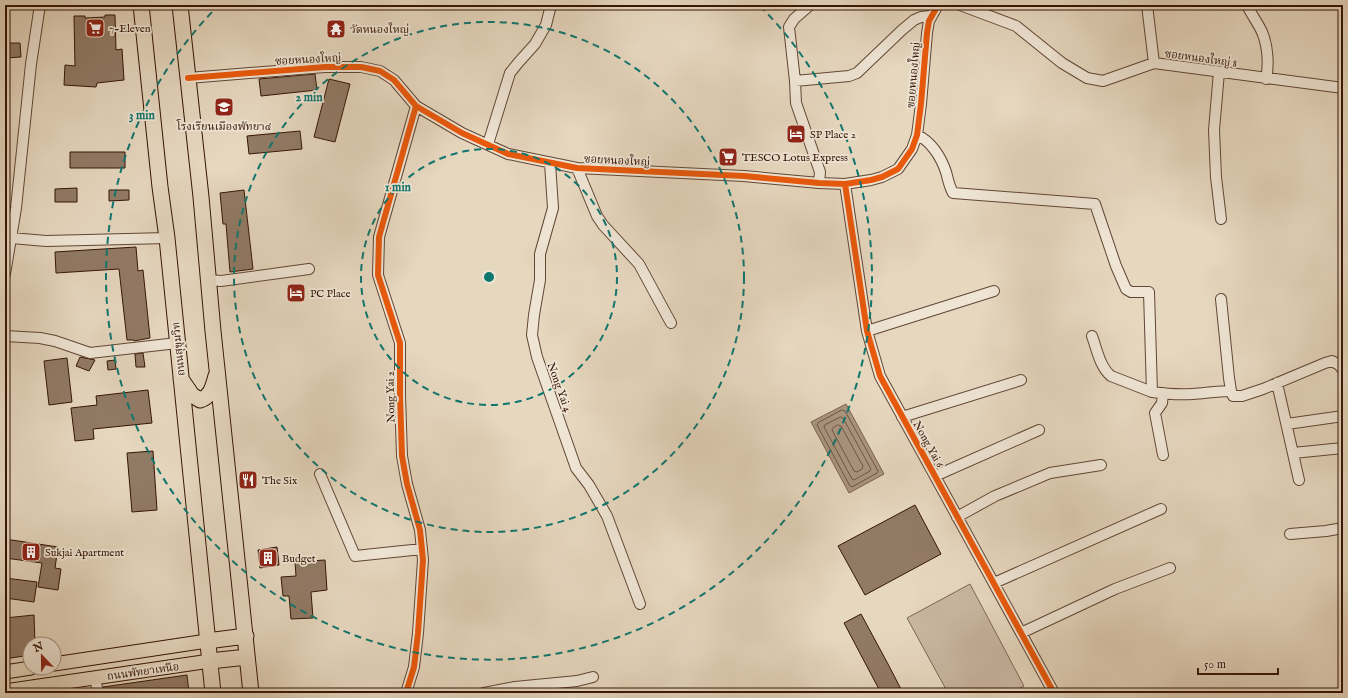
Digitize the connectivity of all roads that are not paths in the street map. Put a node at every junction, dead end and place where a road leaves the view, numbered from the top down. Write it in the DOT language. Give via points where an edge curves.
graph roads {
  1 [pos="40,5"];
  2 [pos="141,5"];
  3 [pos="180,5"];
  4 [pos="551,5"];
  5 [pos="810,5"];
  6 [pos="938,5"];
  7 [pos="960,5"];
  8 [pos="1147,5"];
  9 [pos="1247,5"];
  10 [pos="932,16"];
  11 [pos="1154,64"];
  12 [pos="1219,72"];
  13 [pos="188,78"];
  14 [pos="1266,79"];
  15 [pos="795,82"];
  16 [pos="1343,88"];
  17 [pos="416,106"];
  18 [pos="917,136"];
  19 [pos="488,144"];
  20 [pos="550,163"];
  21 [pos="577,168"];
  22 [pos="819,183"];
  23 [pos="845,184"];
  24 [pos="1221,219"];
  25 [pos="11,238"];
  26 [pos="167,238"];
  27 [pos="310,269"];
  28 [pos="5,274"];
  29 [pos="208,280"];
  30 [pos="994,291"];
  31 [pos="1221,298"];
  32 [pos="672,323"];
  33 [pos="867,331"];
  34 [pos="5,336"];
  35 [pos="1092,336"];
  36 [pos="177,342"];
  37 [pos="1343,370"];
  38 [pos="217,373"];
  39 [pos="180,379"];
  40 [pos="1021,380"];
  41 [pos="1277,383"];
  42 [pos="1231,391"];
  43 [pos="1152,392"];
  44 [pos="1163,393"];
  45 [pos="1343,416"];
  46 [pos="902,417"];
  47 [pos="1287,424"];
  48 [pos="1039,430"];
  49 [pos="1343,448"];
  50 [pos="1293,453"];
  51 [pos="1163,455"];
  52 [pos="1101,465"];
  53 [pos="320,474"];
  54 [pos="935,476"];
  55 [pos="1299,480"];
  56 [pos="1161,509"];
  57 [pos="956,517"];
  58 [pos="1343,528"];
  59 [pos="1290,534"];
  60 [pos="422,548"];
  61 [pos="1170,568"];
  62 [pos="994,583"];
  63 [pos="640,604"];
  64 [pos="1022,633"];
  65 [pos="246,636"];
  66 [pos="207,641"];
  67 [pos="247,657"];
  68 [pos="210,661"];
  69 [pos="62,663"];
  70 [pos="22,669"];
  71 [pos="5,672"];
  72 [pos="593,677"];
  73 [pos="95,678"];
  74 [pos="5,691"];
  75 [pos="98,693"];
  76 [pos="213,693"];
  77 [pos="251,693"];
  78 [pos="406,693"];
  79 [pos="484,693"];
  80 [pos="1054,693"];
  1 -- 25 [label="street"];
  2 -- 26 [label="highway, ถนนสุขุมวิท"];
  3 -- 13 [label="highway"];
  4 -- 19 [label="street" via="546,25 535,44 510,74"];
  5 -- 15 [label="street" via="789,27"];
  6 -- 10 [label="street, ซอยหนองใหญ่"];
  7 -- 11 [label="street, ซอยหนองใหญ่ 8" via="1016,26 1062,63 1087,78 1104,81"];
  8 -- 11 [label="street"];
  9 -- 14 [label="street" via="1262,32 1268,68"];
  10 -- 15 [label="street" via="914,20 857,73"];
  10 -- 18 [label="street, ซอยหนองใหญ่" via="927,33"];
  11 -- 12 [label="street, ซอยหนองใหญ่ 8"];
  12 -- 14 [label="street, ซอยหนองใหญ่ 8"];
  12 -- 24 [label="street" via="1214,130"];
  13 -- 17 [label="street, ซอยหนองใหญ่" via="362,66 380,71 394,80"];
  13 -- 29 [label="highway"];
  14 -- 16 [label="street, ซอยหนองใหญ่ 8"];
  15 -- 22 [label="street" via="796,103 820,172"];
  17 -- 19 [label="street, ซอยหนองใหญ่" via="462,133"];
  17 -- 60 [label="street, Nong Yai 2" via="379,238 378,276 400,343 402,456"];
  18 -- 23 [label="street, ซอยหนองใหญ่" via="912,149 898,168 882,177"];
  18 -- 43 [label="street" via="931,145 940,158 953,193 1095,204 1126,289 1131,292 1149,292"];
  19 -- 20 [label="street, ซอยหนองใหญ่" via="508,154"];
  20 -- 21 [label="street, ซอยหนองใหญ่"];
  20 -- 63 [label="street, Nong Yai 4" via="553,208 540,254 540,280 532,334 537,357 576,468 607,516"];
  21 -- 22 [label="street, ซอยหนองใหญ่" via="744,176"];
  21 -- 32 [label="street" via="597,216 639,264"];
  22 -- 23 [label="street, ซอยหนองใหญ่"];
  23 -- 33 [label="street, Nong Yai 6"];
  25 -- 26 [label="street" via="46,241"];
  25 -- 28 [label="street"];
  26 -- 36 [label="highway, ถนนสุขุมวิท"];
  27 -- 29 [label="street" via="221,281"];
  29 -- 38 [label="highway"];
  30 -- 33 [label="street"];
  31 -- 42 [label="street"];
  33 -- 46 [label="street, Nong Yai 6" via="880,376"];
  34 -- 36 [label="street" via="40,338 90,353"];
  35 -- 43 [label="street" via="1107,373"];
  36 -- 39 [label="highway, ถนนสุขุมวิท"];
  37 -- 41 [label="street" via="1332,361 1325,362"];
  38 -- 39 [label="highway" via="211,391 206,398 200,400 192,395"];
  38 -- 65 [label="highway"];
  39 -- 66 [label="highway, ถนนสุขุมวิท"];
  40 -- 46 [label="street"];
  41 -- 42 [label="street" via="1242,396 1233,396"];
  41 -- 47 [label="street"];
  42 -- 44 [label="street"];
  43 -- 44 [label="street"];
  44 -- 51 [label="street" via="1162,403 1155,413"];
  45 -- 47 [label="street"];
  46 -- 54 [label="street, Nong Yai 6"];
  47 -- 50 [label="street"];
  48 -- 54 [label="street"];
  49 -- 50 [label="street"];
  50 -- 55 [label="street"];
  52 -- 57 [label="street" via="1050,473 995,496"];
  53 -- 60 [label="street" via="355,556"];
  54 -- 57 [label="street, Nong Yai 6"];
  56 -- 62 [label="street"];
  57 -- 62 [label="street, Nong Yai 6"];
  58 -- 59 [label="street"];
  60 -- 78 [label="street, Nong Yai 2" via="418,633 414,667"];
  61 -- 64 [label="street" via="1115,589"];
  62 -- 64 [label="street, Nong Yai 6"];
  64 -- 80 [label="street, Nong Yai 6"];
  65 -- 66 [label="highway"];
  65 -- 67 [label="highway"];
  66 -- 68 [label="highway, ถนนสุขุมวิท"];
  66 -- 69 [label="main road, ถนนพัทยาเหนือ"];
  67 -- 68 [label="highway"];
  67 -- 77 [label="highway"];
  68 -- 73 [label="main road, ถนนพัทยาเหนือ"];
  68 -- 76 [label="highway, ถนนสุขุมวิท"];
  70 -- 71 [label="main road"];
  72 -- 79 [label="street"];
  73 -- 74 [label="main road, ถนนพัทยาเหนือ"];
  73 -- 75 [label="street"];
}
